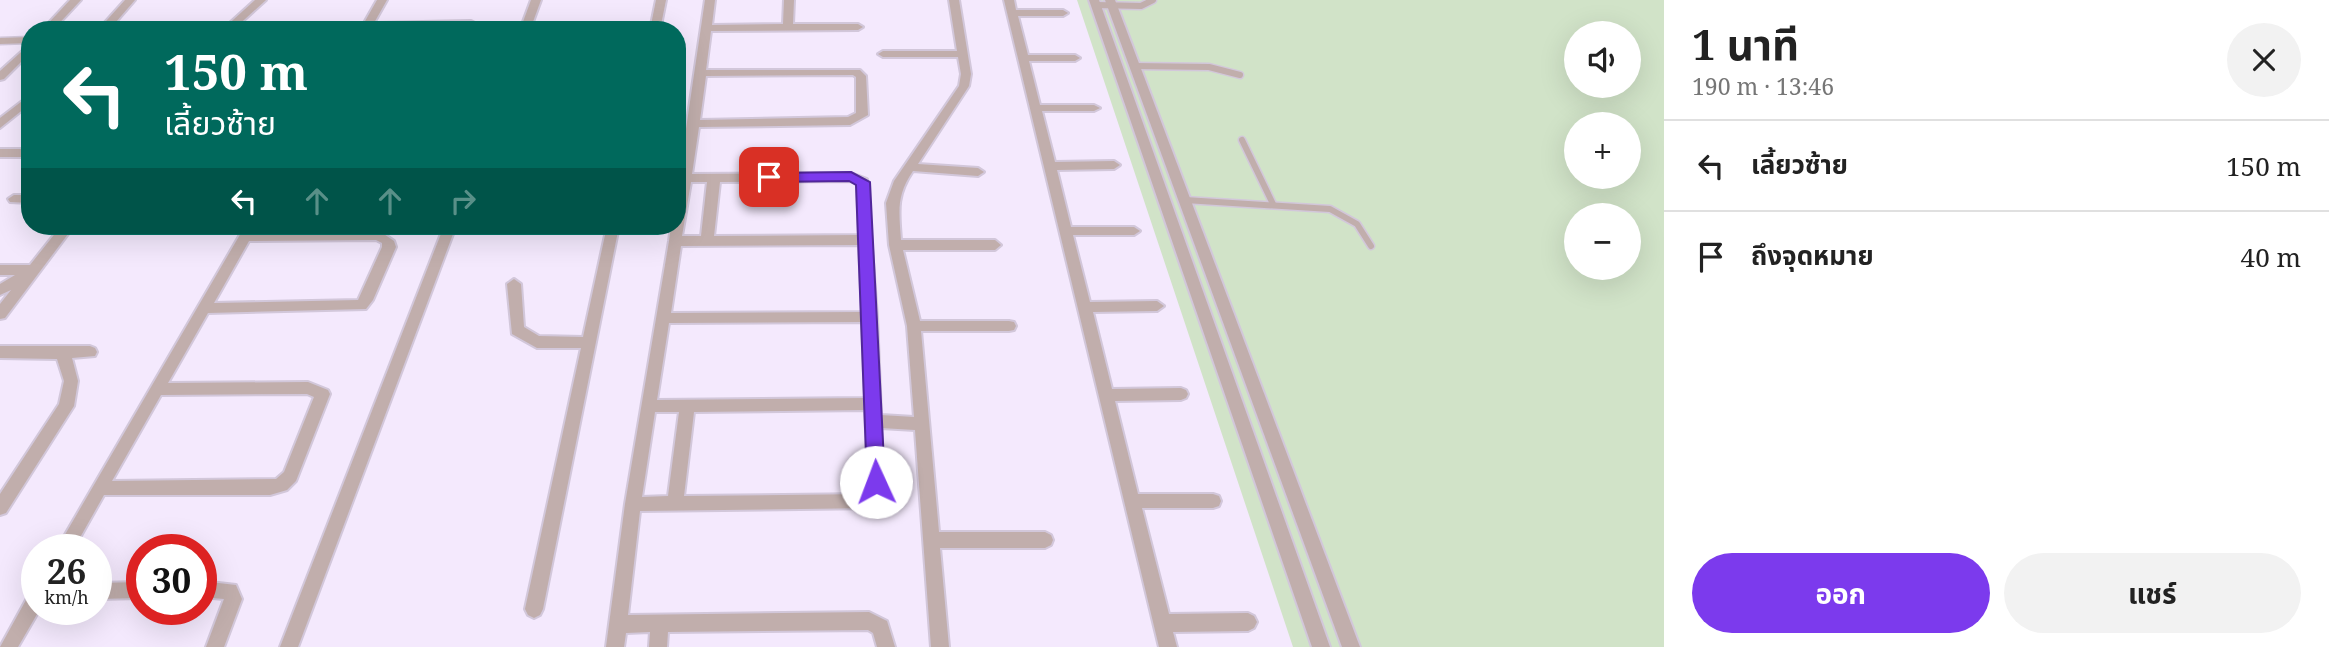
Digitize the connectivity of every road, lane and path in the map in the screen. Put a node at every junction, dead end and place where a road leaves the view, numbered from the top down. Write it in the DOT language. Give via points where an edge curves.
graph roads {
  1 [pos="76,0"];
  2 [pos="130,0"];
  3 [pos="261,0"];
  4 [pos="382,0"];
  5 [pos="536,0"];
  6 [pos="661,0"];
  7 [pos="710,0"];
  8 [pos="789,0"];
  9 [pos="954,0"];
  10 [pos="1153,0"];
  11 [pos="1095,2"];
  12 [pos="1112,3"];
  13 [pos="1011,6"];
  14 [pos="1063,13"];
  15 [pos="56,21"];
  16 [pos="111,21"];
  17 [pos="237,21"];
  18 [pos="370,21"];
  19 [pos="528,21"];
  20 [pos="657,21"];
  21 [pos="788,27"];
  22 [pos="858,27"];
  23 [pos="706,28"];
  24 [pos="21,40"];
  25 [pos="0,41"];
  26 [pos="883,54"];
  27 [pos="962,54"];
  28 [pos="21,56"];
  29 [pos="1023,58"];
  30 [pos="1075,58"];
  31 [pos="1135,65"];
  32 [pos="701,73"];
  33 [pos="1240,75"];
  34 [pos="0,77"];
  35 [pos="21,106"];
  36 [pos="1035,108"];
  37 [pos="1094,108"];
  38 [pos="0,124"];
  39 [pos="694,124"];
  40 [pos="1242,140"];
  41 [pos="0,153"];
  42 [pos="21,153"];
  43 [pos="1150,159"];
  44 [pos="1170,159"];
  45 [pos="1114,165"];
  46 [pos="1049,166"];
  47 [pos="910,167"];
  48 [pos="978,172"];
  49 [pos="686,178"];
  50 [pos="714,178"];
  51 [pos="14,199"];
  52 [pos="21,199"];
  53 [pos="1185,200"];
  54 [pos="1273,204"];
  55 [pos="1066,231"];
  56 [pos="1134,231"];
  57 [pos="61,235"];
  58 [pos="246,235"];
  59 [pos="378,235"];
  60 [pos="447,235"];
  61 [pos="611,235"];
  62 [pos="676,235"];
  63 [pos="866,240"];
  64 [pos="675,241"];
  65 [pos="707,241"];
  66 [pos="895,245"];
  67 [pos="995,245"];
  68 [pos="1371,246"];
  69 [pos="0,270"];
  70 [pos="34,270"];
  71 [pos="514,285"];
  72 [pos="0,290"];
  73 [pos="1157,306"];
  74 [pos="1085,307"];
  75 [pos="204,308"];
  76 [pos="0,314"];
  77 [pos="870,317"];
  78 [pos="663,318"];
  79 [pos="1009,326"];
  80 [pos="914,327"];
  81 [pos="589,343"];
  82 [pos="0,347"];
  83 [pos="64,352"];
  84 [pos="90,352"];
  85 [pos="157,389"];
  86 [pos="1232,392"];
  87 [pos="1256,392"];
  88 [pos="1181,394"];
  89 [pos="1106,395"];
  90 [pos="873,404"];
  91 [pos="649,406"];
  92 [pos="687,406"];
  93 [pos="874,421"];
  94 [pos="922,424"];
  95 [pos="99,488"];
  96 [pos="1132,501"];
  97 [pos="1213,501"];
  98 [pos="633,504"];
  99 [pos="675,504"];
  100 [pos="0,508"];
  101 [pos="73,534"];
  102 [pos="931,540"];
  103 [pos="1045,540"];
  104 [pos="217,589"];
  105 [pos="534,610"];
  106 [pos="1248,622"];
  107 [pos="1162,623"];
  108 [pos="618,624"];
  109 [pos="660,624"];
  110 [pos="21,625"];
  111 [pos="8,647"];
  112 [pos="215,647"];
  113 [pos="289,647"];
  114 [pos="615,647"];
  115 [pos="658,647"];
  116 [pos="886,647"];
  117 [pos="940,647"];
  118 [pos="1168,647"];
  119 [pos="1321,647"];
  120 [pos="1351,647"];
  1 -- 15 [label="street"];
  2 -- 16 [label="street"];
  3 -- 17 [label="street"];
  4 -- 18 [label="street"];
  5 -- 19 [label="street"];
  6 -- 20 [label="street"];
  7 -- 23 [label="street"];
  8 -- 21 [label="street"];
  9 -- 27 [label="street"];
  10 -- 12 [label="lane" via="1141,6"];
  11 -- 12 [label="lane"];
  11 -- 43 [label="street"];
  12 -- 31 [label="street"];
  13 -- 14 [label="street"];
  13 -- 29 [label="street"];
  21 -- 22 [label="street"];
  21 -- 23 [label="street"];
  23 -- 32 [label="street"];
  24 -- 25 [label="lane"];
  26 -- 27 [label="street"];
  27 -- 47 [label="street" via="966,74 960,94"];
  28 -- 34 [label="street"];
  29 -- 30 [label="street"];
  29 -- 36 [label="street"];
  31 -- 33 [label="lane" via="1209,67"];
  31 -- 44 [label="street"];
  32 -- 39 [label="street"];
  32 -- 39 [label="street" via="856,72 862,116 849,121"];
  35 -- 38 [label="street"];
  36 -- 37 [label="street"];
  36 -- 46 [label="street"];
  39 -- 49 [label="street"];
  40 -- 54 [label="lane"];
  41 -- 42 [label="street"];
  43 -- 44 [label="street"];
  43 -- 86 [label="street"];
  44 -- 53 [label="street"];
  45 -- 46 [label="street"];
  46 -- 55 [label="street"];
  47 -- 48 [label="street"];
  47 -- 66 [label="street" via="892,203"];
  49 -- 50 [label="street"];
  50 -- 63 [label="street" via="860,178"];
  50 -- 65 [label="street"];
  51 -- 52 [label="street"];
  53 -- 54 [label="lane"];
  53 -- 87 [label="street"];
  54 -- 68 [label="lane" via="1342,212 1355,219"];
  55 -- 56 [label="street"];
  55 -- 74 [label="street"];
  57 -- 70 [label="street"];
  58 -- 75 [label="street"];
  59 -- 75 [label="street" via="388,247 361,305"];
  60 -- 113 [label="street"];
  61 -- 81 [label="street"];
  62 -- 64 [label="street"];
  63 -- 65 [label="street"];
  63 -- 77 [label="street"];
  64 -- 65 [label="street"];
  64 -- 78 [label="street"];
  66 -- 67 [label="street"];
  66 -- 80 [label="street"];
  69 -- 70 [label="street"];
  70 -- 72 [label="street"];
  70 -- 76 [label="street"];
  71 -- 81 [label="street" via="517,330 537,342"];
  73 -- 74 [label="street"];
  74 -- 89 [label="street"];
  75 -- 85 [label="street"];
  77 -- 78 [label="street"];
  77 -- 90 [label="street"];
  78 -- 91 [label="street"];
  79 -- 80 [label="street"];
  80 -- 94 [label="street"];
  81 -- 105 [label="street"];
  82 -- 83 [label="street"];
  83 -- 84 [label="street"];
  83 -- 100 [label="street" via="71,381 66,406"];
  85 -- 95 [label="street"];
  85 -- 95 [label="street" via="308,388 323,394 290,476 281,485"];
  86 -- 87 [label="street"];
  86 -- 119 [label="street"];
  87 -- 120 [label="street"];
  88 -- 89 [label="street"];
  89 -- 96 [label="street"];
  90 -- 92 [label="street"];
  90 -- 93 [label="street"];
  91 -- 92 [label="street"];
  91 -- 98 [label="street"];
  92 -- 99 [label="street"];
  93 -- 94 [label="street"];
  93 -- 99 [label="street" via="877,500"];
  94 -- 102 [label="street"];
  95 -- 101 [label="street"];
  96 -- 97 [label="street"];
  96 -- 107 [label="street"];
  98 -- 99 [label="street"];
  98 -- 108 [label="street"];
  102 -- 103 [label="street"];
  102 -- 117 [label="street"];
  104 -- 112 [label="street" via="230,591 233,599"];
  106 -- 107 [label="street"];
  107 -- 118 [label="street"];
  108 -- 109 [label="street"];
  108 -- 114 [label="street"];
  109 -- 115 [label="street"];
  109 -- 116 [label="street" via="869,621 881,627"];
  110 -- 111 [label="street"];
}
